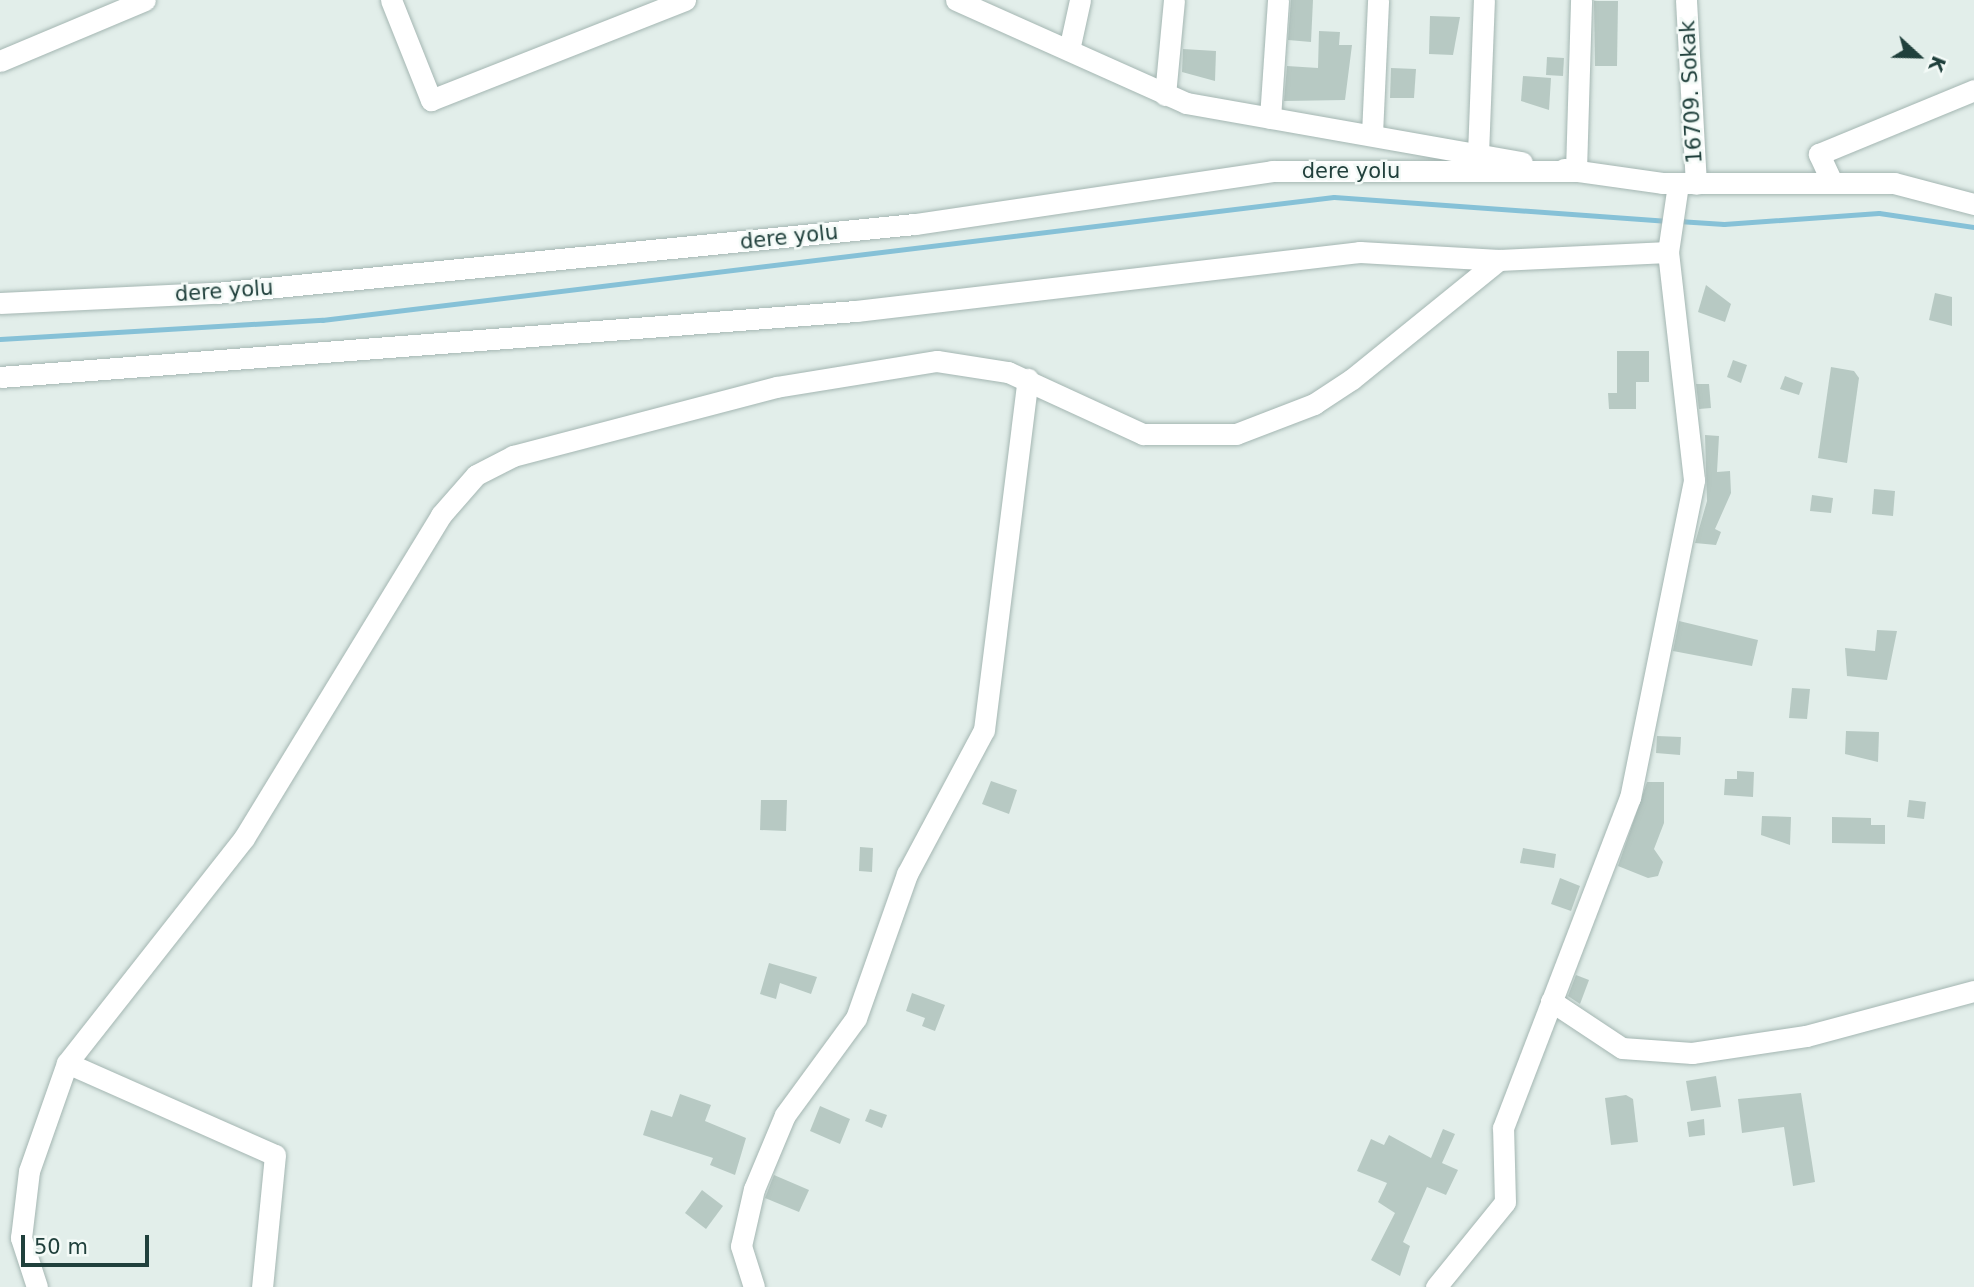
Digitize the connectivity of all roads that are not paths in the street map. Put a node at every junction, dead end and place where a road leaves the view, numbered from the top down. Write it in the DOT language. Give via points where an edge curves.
graph roads {
  1 [pos="145,0"];
  2 [pos="391,0"];
  3 [pos="685,0"];
  4 [pos="956,0"];
  5 [pos="1080,0"];
  6 [pos="1174,0"];
  7 [pos="1278,0"];
  8 [pos="1378,0"];
  9 [pos="1484,0"];
  10 [pos="1581,0"];
  11 [pos="1686,0"];
  12 [pos="1069,50"];
  13 [pos="0,61"];
  14 [pos="1974,90"];
  15 [pos="1165,95"];
  16 [pos="1270,118"];
  17 [pos="1372,134"];
  18 [pos="1478,154"];
  19 [pos="1576,172"];
  20 [pos="1831,180"];
  21 [pos="1687,184"];
  22 [pos="1974,204"];
  23 [pos="1670,246"];
  24 [pos="1499,260"];
  25 [pos="0,303"];
  26 [pos="0,377"];
  27 [pos="1028,380"];
  28 [pos="1974,991"];
  29 [pos="1552,1001"];
  30 [pos="67,1063"];
  31 [pos="37,1287"];
  32 [pos="262,1287"];
  33 [pos="754,1287"];
  34 [pos="1436,1287"];
  1 -- 13 [label="street"];
  2 -- 3 [label="street" via="431,100"];
  4 -- 12 [label="street"];
  5 -- 12 [label="street"];
  6 -- 15 [label="street"];
  7 -- 16 [label="street"];
  8 -- 17 [label="street"];
  9 -- 18 [label="street"];
  10 -- 19 [label="street"];
  11 -- 21 [label="street, 16709. Sokak"];
  12 -- 15 [label="street"];
  14 -- 20 [label="street" via="1819,154"];
  15 -- 16 [label="street"];
  16 -- 17 [label="street"];
  17 -- 18 [label="street"];
  18 -- 19 [label="street"];
  19 -- 21 [label="street"];
  19 -- 25 [label="street, dere yolu" via="1272,171 859,230 215,293"];
  20 -- 21 [label="street"];
  20 -- 22 [label="street" via="1895,183"];
  21 -- 23 [label="street, 16709. Sokak" via="1675,209"];
  23 -- 24 [label="street"];
  23 -- 29 [label="street, 16709. Sokak" via="1694,480 1630,798"];
  24 -- 26 [label="street" via="1360,252 856,311"];
  24 -- 27 [label="street" via="1352,379 1314,404 1236,433 1143,434 1089,414"];
  27 -- 30 [label="street" via="937,361 821,376 513,456 476,475 441,515 244,838"];
  27 -- 33 [label="street" via="984,730 906,874 856,1018 785,1115 754,1189 741,1246"];
  28 -- 29 [label="street" via="1806,1036 1692,1053 1622,1048"];
  29 -- 34 [label="street, 16709. Sokak" via="1501,1136 1505,1202"];
  30 -- 31 [label="street" via="29,1171 21,1238"];
  30 -- 32 [label="street" via="275,1155"];
}
